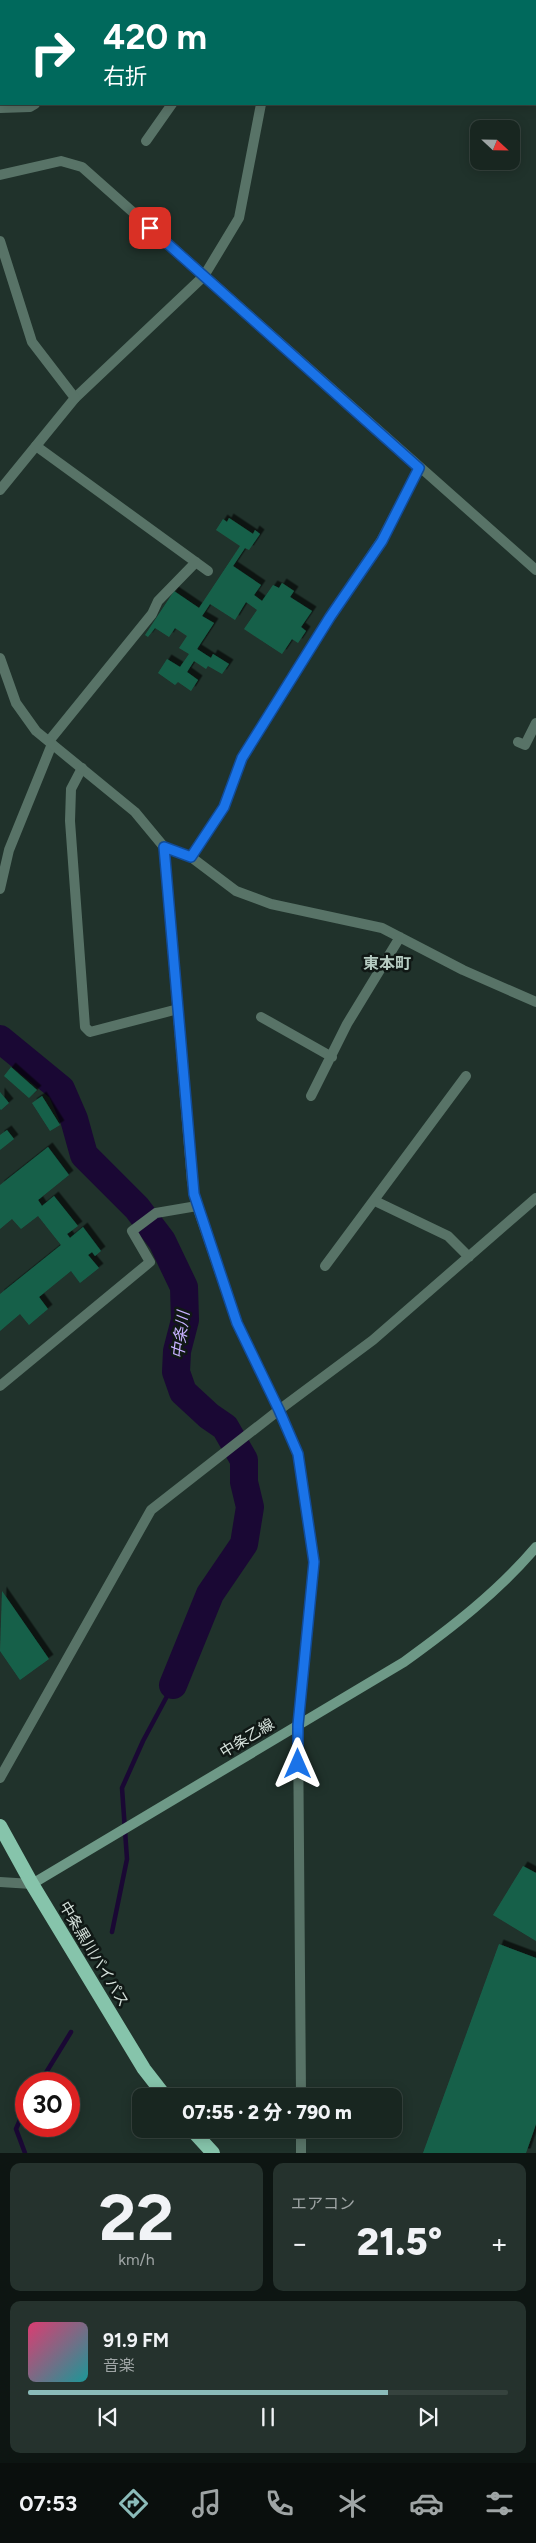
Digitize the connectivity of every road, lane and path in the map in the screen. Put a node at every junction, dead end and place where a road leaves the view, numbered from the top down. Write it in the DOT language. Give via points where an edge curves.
graph roads {
  1 [pos="33,105"];
  2 [pos="171,105"];
  3 [pos="260,105"];
  4 [pos="0,108"];
  5 [pos="146,141"];
  6 [pos="0,174"];
  7 [pos="0,241"];
  8 [pos="204,276"];
  9 [pos="75,398"];
  10 [pos="36,446"];
  11 [pos="419,468"];
  12 [pos="0,490"];
  13 [pos="196,562"];
  14 [pos="536,570"];
  15 [pos="208,571"];
  16 [pos="0,658"];
  17 [pos="536,723"];
  18 [pos="50,742"];
  19 [pos="518,742"];
  20 [pos="82,768"];
  21 [pos="164,847"];
  22 [pos="191,857"];
  23 [pos="0,889"];
  24 [pos="400,937"];
  25 [pos="536,1002"];
  26 [pos="178,1009"];
  27 [pos="261,1017"];
  28 [pos="332,1057"];
  29 [pos="466,1076"];
  30 [pos="311,1096"];
  31 [pos="536,1198"];
  32 [pos="375,1201"];
  33 [pos="197,1206"];
  34 [pos="469,1257"];
  35 [pos="325,1266"];
  36 [pos="0,1386"];
  37 [pos="279,1410"];
  38 [pos="536,1547"];
  39 [pos="298,1725"];
  40 [pos="0,1778"];
  41 [pos="0,1826"];
  42 [pos="0,1882"];
  43 [pos="32,1884"];
  44 [pos="159,2088"];
  45 [pos="301,2088"];
  46 [pos="199,2138"];
  47 [pos="301,2138"];
  48 [pos="213,2153"];
  49 [pos="301,2153"];
  1 -- 4 [label="street"];
  2 -- 5 [label="street"];
  3 -- 8 [label="street" via="239,218"];
  6 -- 8 [label="street" via="61,161 82,167"];
  7 -- 9 [label="street" via="32,342"];
  8 -- 9 [label="street"];
  8 -- 11 [label="street"];
  9 -- 10 [label="street"];
  10 -- 12 [label="street"];
  10 -- 13 [label="street"];
  11 -- 14 [label="street"];
  11 -- 22 [label="street" via="382,541 242,758 224,807"];
  13 -- 15 [label="street"];
  13 -- 18 [label="street" via="158,602 152,614"];
  16 -- 18 [label="street" via="16,703 36,731"];
  17 -- 19 [label="street" via="525,745"];
  18 -- 20 [label="street"];
  18 -- 23 [label="street" via="9,850"];
  20 -- 21 [label="street" via="136,812"];
  20 -- 26 [label="street" via="71,789 70,822 85,1026 90,1032"];
  21 -- 22 [label="street"];
  21 -- 26 [label="street"];
  22 -- 24 [label="street" via="236,891 271,904 382,928"];
  24 -- 25 [label="street" via="463,970"];
  24 -- 28 [label="street" via="347,1024"];
  26 -- 33 [label="street" via="192,1182"];
  27 -- 28 [label="street"];
  28 -- 30 [label="street"];
  29 -- 32 [label="street"];
  31 -- 34 [label="street"];
  32 -- 34 [label="street" via="448,1236"];
  32 -- 35 [label="street"];
  33 -- 36 [label="street" via="156,1213 132,1231 150,1262"];
  33 -- 37 [label="street" via="237,1323"];
  34 -- 37 [label="street" via="373,1340"];
  37 -- 39 [label="street" via="298,1454 314,1562"];
  37 -- 40 [label="street" via="151,1510"];
  38 -- 39 [label="main road, 中条乙線" via="494,1591 451,1627 404,1662"];
  39 -- 43 [label="main road, 中条乙線"];
  39 -- 45 [label="street"];
  41 -- 43 [label="highway, 中条黒川バイパス"];
  42 -- 43 [label="street"];
  43 -- 44 [label="highway, 中条黒川バイパス" via="144,2069"];
  46 -- 48 [label="highway"];
  47 -- 49 [label="street"];
}
